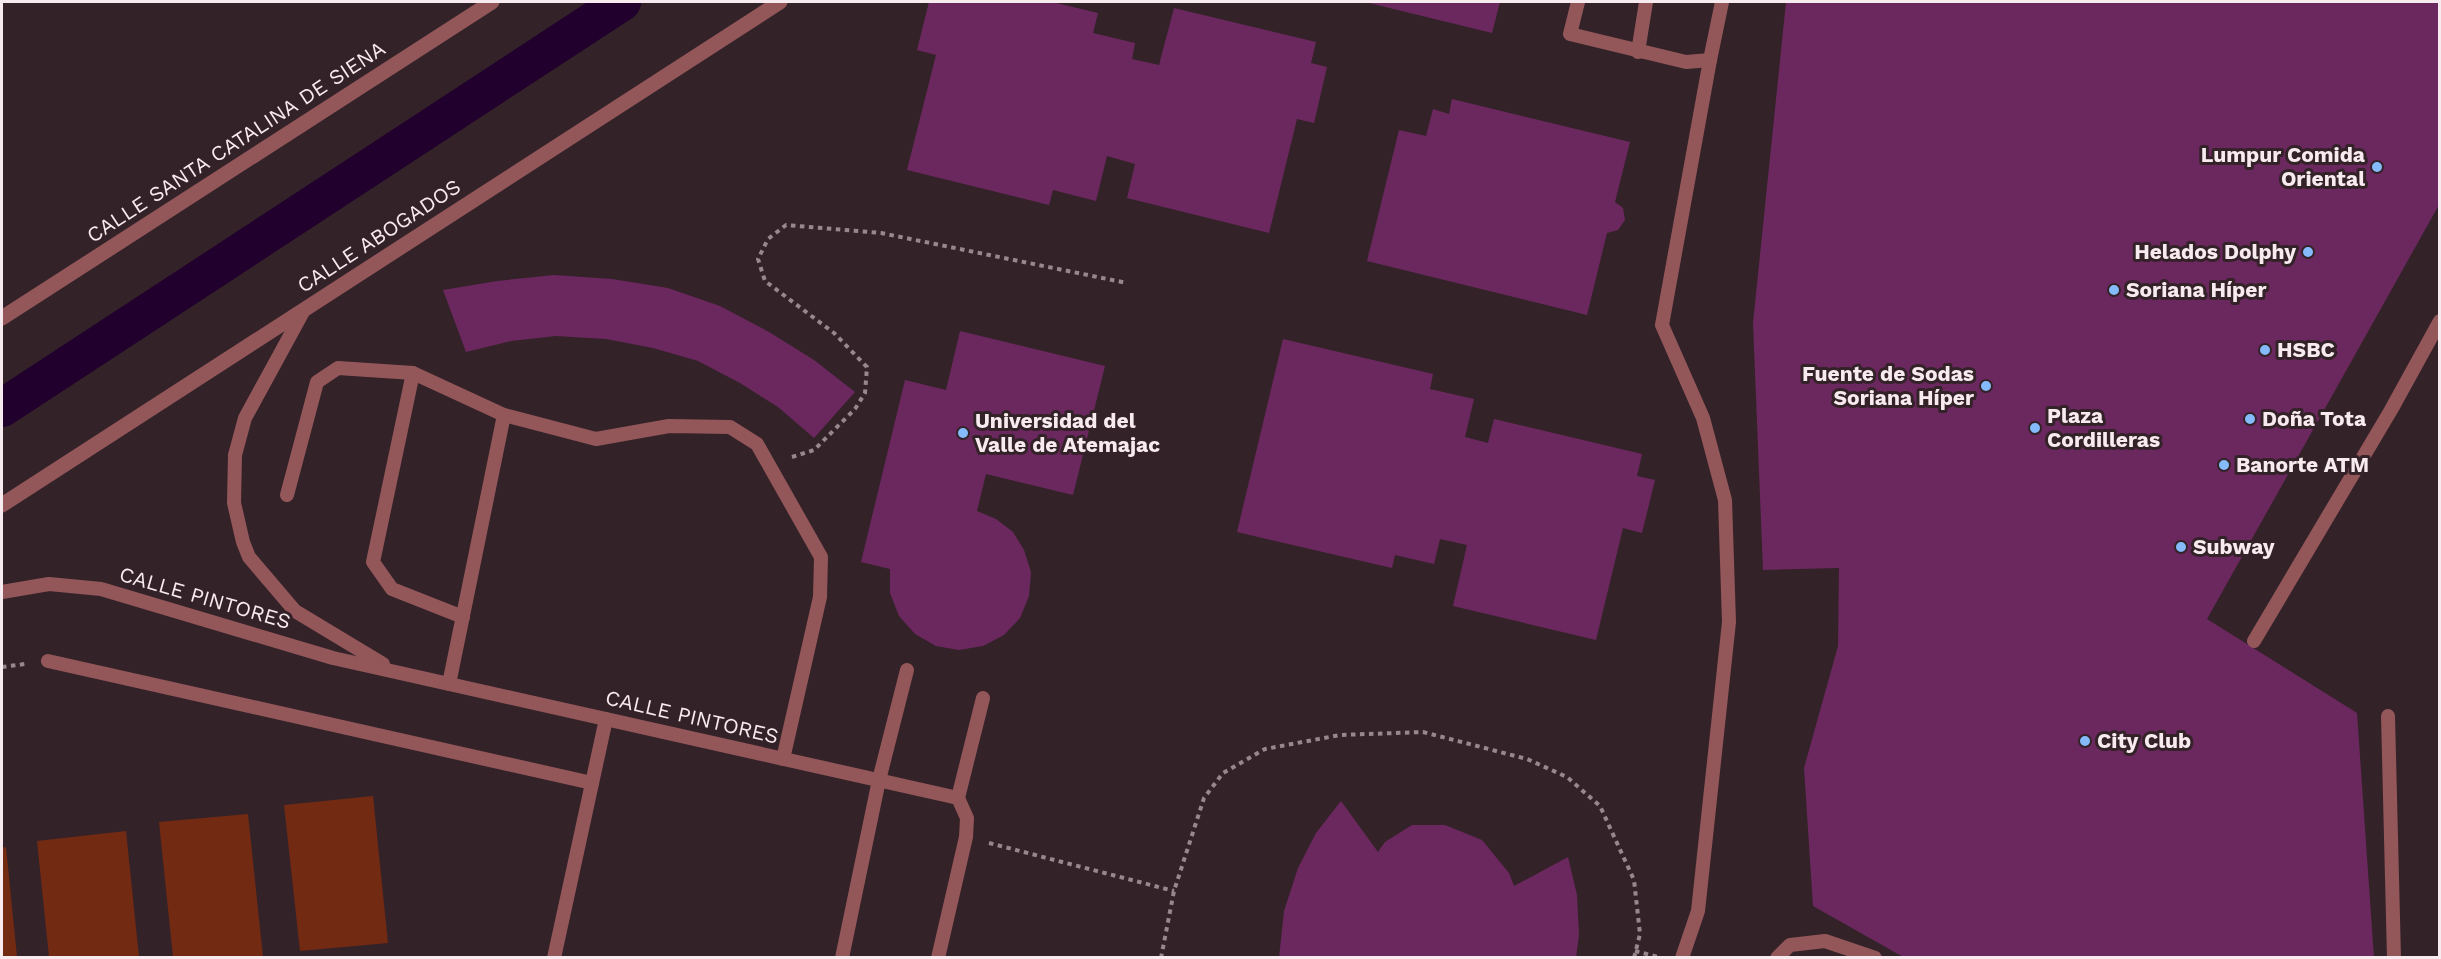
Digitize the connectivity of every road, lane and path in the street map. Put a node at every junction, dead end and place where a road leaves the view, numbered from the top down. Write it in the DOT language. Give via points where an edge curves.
graph roads {
  1 [pos="492,2"];
  2 [pos="780,2"];
  3 [pos="1578,2"];
  4 [pos="1646,2"];
  5 [pos="1722,2"];
  6 [pos="1638,52"];
  7 [pos="1710,60"];
  8 [pos="1127,283"];
  9 [pos="304,310"];
  10 [pos="2,318"];
  11 [pos="2439,321"];
  12 [pos="413,373"];
  13 [pos="504,415"];
  14 [pos="768,464"];
  15 [pos="287,495"];
  16 [pos="2,505"];
  17 [pos="2,591"];
  18 [pos="463,617"];
  19 [pos="2254,641"];
  20 [pos="48,661"];
  21 [pos="907,670"];
  22 [pos="395,671"];
  23 [pos="449,684"];
  24 [pos="983,698"];
  25 [pos="2388,716"];
  26 [pos="606,719"];
  27 [pos="783,759"];
  28 [pos="879,780"];
  29 [pos="592,783"];
  30 [pos="958,798"];
  31 [pos="966,837"];
  32 [pos="1174,891"];
  33 [pos="1635,951"];
  34 [pos="554,957"];
  35 [pos="842,957"];
  36 [pos="938,957"];
  37 [pos="1161,957"];
  38 [pos="1634,957"];
  39 [pos="1659,957"];
  40 [pos="1682,957"];
  41 [pos="1777,957"];
  42 [pos="1875,957"];
  43 [pos="2394,957"];
  1 -- 10 [label="street, CALLE SANTA CATALINA DE SIENA"];
  2 -- 9 [label="street, CALLE ABOGADOS"];
  3 -- 6 [label="lane" via="1570,34"];
  4 -- 6 [label="lane"];
  5 -- 7 [label="lane"];
  6 -- 7 [label="lane" via="1686,62"];
  7 -- 40 [label="lane" via="1662,325 1703,418 1725,500 1729,622 1698,911"];
  8 -- 14 [label="path" via="880,233 786,225 768,239 758,259 765,281 834,333 867,367 865,393 855,410 814,450"];
  9 -- 16 [label="street, CALLE ABOGADOS"];
  9 -- 22 [label="lane, CALLE PINTORES" via="245,418 237,446 234,503 243,542 249,557 296,611"];
  11 -- 19 [label="lane"];
  12 -- 13 [label="lane"];
  12 -- 15 [label="lane" via="338,368 317,382"];
  12 -- 18 [label="lane" via="373,562 392,589"];
  13 -- 14 [label="lane" via="596,439 669,426 730,427 757,444"];
  13 -- 18 [label="lane"];
  14 -- 27 [label="lane" via="821,556 820,597"];
  17 -- 22 [label="lane, CALLE PINTORES" via="49,584 101,590 333,658"];
  18 -- 23 [label="lane"];
  20 -- 29 [label="lane"];
  21 -- 28 [label="lane"];
  22 -- 23 [label="lane, CALLE PINTORES"];
  23 -- 26 [label="lane, CALLE PINTORES"];
  24 -- 30 [label="lane"];
  25 -- 43 [label="lane"];
  26 -- 27 [label="lane, CALLE PINTORES"];
  26 -- 29 [label="lane"];
  27 -- 28 [label="lane, CALLE PINTORES"];
  28 -- 30 [label="lane, CALLE PINTORES"];
  28 -- 35 [label="lane"];
  29 -- 34 [label="lane"];
  30 -- 31 [label="lane" via="968,818"];
  31 -- 32 [label="path"];
  31 -- 36 [label="lane"];
  32 -- 33 [label="path" via="1204,798 1223,772 1265,749 1340,735 1423,732 1527,759 1568,777 1600,806 1634,880 1640,934"];
  32 -- 37 [label="path"];
  33 -- 38 [label="path"];
  33 -- 39 [label="path"];
  41 -- 42 [label="lane" via="1790,945 1825,941"];
}
